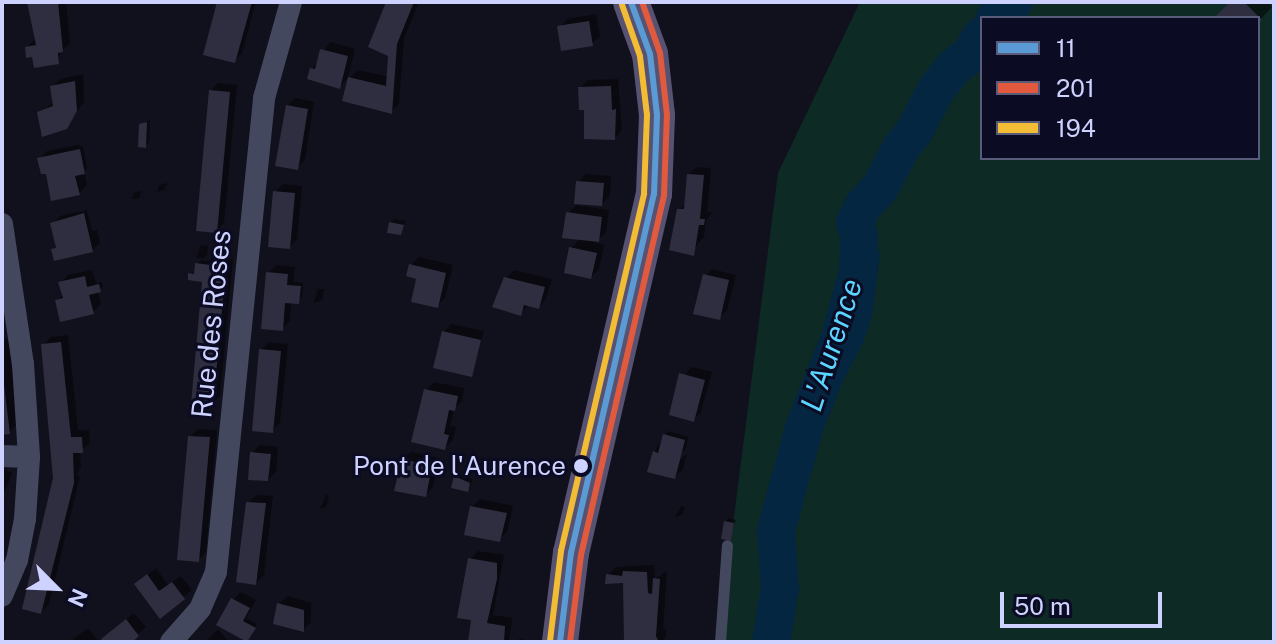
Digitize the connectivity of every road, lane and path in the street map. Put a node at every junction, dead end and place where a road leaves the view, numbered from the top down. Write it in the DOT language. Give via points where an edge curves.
graph roads {
  1 [pos="291,2"];
  2 [pos="631,2"];
  3 [pos="2,224"];
  4 [pos="2,456"];
  5 [pos="29,457"];
  6 [pos="727,545"];
  7 [pos="2,596"];
  8 [pos="171,642"];
  9 [pos="560,642"];
  10 [pos="720,642"];
  1 -- 8 [label="street, Rue des Roses" via="264,98 216,572 200,609"];
  2 -- 9 [label="main road" via="650,54 658,148 654,194 571,553"];
  3 -- 5 [label="street"];
  4 -- 5 [label="street"];
  5 -- 7 [label="street" via="25,519 17,560"];
  6 -- 10 [label="lane"];
}
